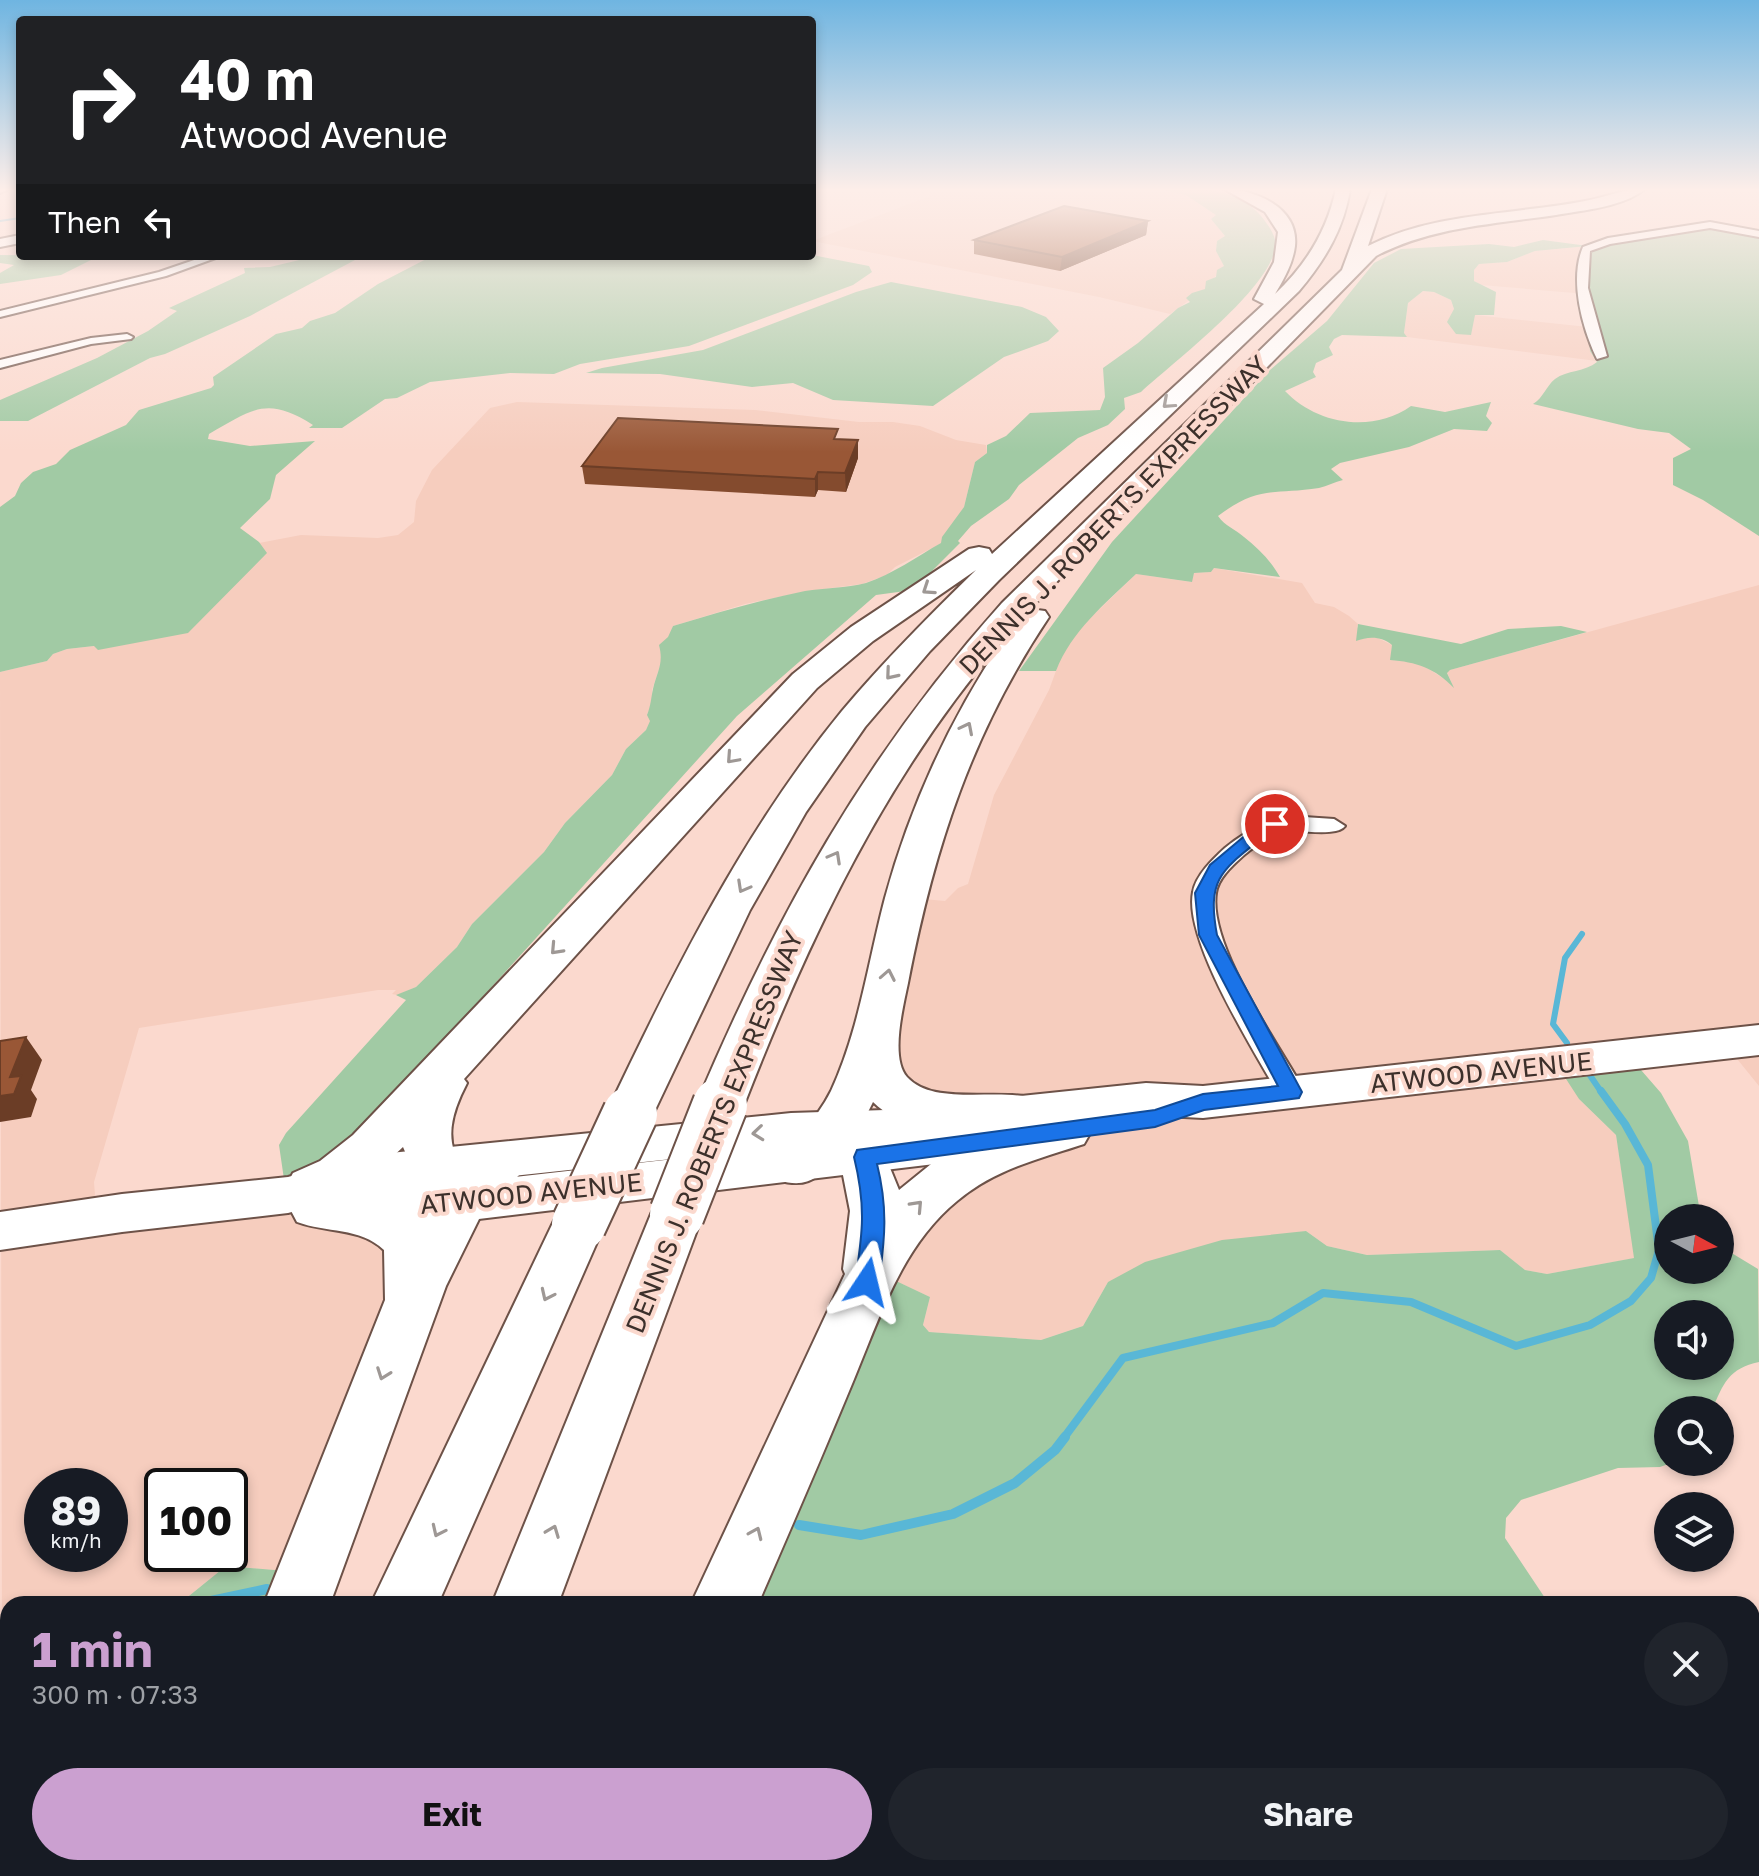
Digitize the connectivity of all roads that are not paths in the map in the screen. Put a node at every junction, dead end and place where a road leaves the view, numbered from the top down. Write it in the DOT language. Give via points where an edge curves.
graph roads {
  1 [pos="151,277"];
  2 [pos="1277,277"];
  3 [pos="1302,277"];
  4 [pos="1346,277"];
  5 [pos="1584,277"];
  6 [pos="10,299"];
  7 [pos="31,305"];
  8 [pos="0,314"];
  9 [pos="127,337"];
  10 [pos="1226,351"];
  11 [pos="1601,356"];
  12 [pos="0,364"];
  13 [pos="1159,464"];
  14 [pos="1084,480"];
  15 [pos="1334,826"];
  16 [pos="881,1013"];
  17 [pos="481,1031"];
  18 [pos="1759,1040"];
  19 [pos="1291,1092"];
  20 [pos="1203,1102"];
  21 [pos="1019,1112"];
  22 [pos="1067,1130"];
  23 [pos="850,1142"];
  24 [pos="501,1161"];
  25 [pos="796,1165"];
  26 [pos="449,1185"];
  27 [pos="305,1197"];
  28 [pos="0,1231"];
  29 [pos="404,1316"];
  30 [pos="852,1322"];
  31 [pos="300,1596"];
  32 [pos="408,1596"];
  33 [pos="528,1596"];
  34 [pos="728,1596"];
  1 -- 7 [label="street"];
  2 -- 10 [label="highway"];
  3 -- 10 [label="highway"];
  4 -- 13 [label="highway, DENNIS J. ROBERTS EXPRESSWAY"];
  5 -- 11 [label="street"];
  6 -- 7 [label="street"];
  7 -- 8 [label="street"];
  9 -- 12 [label="street"];
  10 -- 14 [label="highway, DENNIS J. ROBERTS EXPRESSWAY, one-way"];
  16 -- 13 [label="highway, one-way" via="922,840 973,715 1040,609"];
  33 -- 13 [label="highway, DENNIS J. ROBERTS EXPRESSWAY, one-way, bridge" via="720,1105 804,915 852,826 898,752 990,633"];
  14 -- 17 [label="highway, one-way" via="814,672"];
  14 -- 32 [label="highway, DENNIS J. ROBERTS EXPRESSWAY, one-way, bridge" via="926,635 827,755 775,832 722,924 630,1114"];
  15 -- 19 [label="street" via="1275,824 1259,832 1216,869 1204,893 1208,935"];
  16 -- 21 [label="highway" via="876,1064 897,1098 932,1110"];
  16 -- 23 [label="highway" via="861,1072"];
  17 -- 26 [label="highway" via="447,1077 428,1115 426,1144"];
  17 -- 27 [label="highway" via="360,1159"];
  18 -- 19 [label="main road, ATWOOD AVENUE"];
  19 -- 20 [label="main road, ATWOOD AVENUE"];
  20 -- 21 [label="main road, ATWOOD AVENUE" via="1146,1099"];
  20 -- 22 [label="main road, ATWOOD AVENUE" via="1169,1116"];
  21 -- 23 [label="main road, ATWOOD AVENUE" via="885,1127"];
  22 -- 23 [label="main road, ATWOOD AVENUE"];
  30 -- 22 [label="highway, one-way" via="888,1244 924,1199 988,1155"];
  23 -- 24 [label="main road, ATWOOD AVENUE, one-way" via="791,1130"];
  23 -- 25 [label="highway" via="821,1148"];
  23 -- 30 [label="highway" via="874,1193 874,1242"];
  24 -- 26 [label="highway"];
  25 -- 26 [label="main road, ATWOOD AVENUE"];
  26 -- 27 [label="main road, ATWOOD AVENUE"];
  26 -- 29 [label="highway" via="429,1262"];
  27 -- 28 [label="main road, ATWOOD AVENUE" via="122,1213"];
  27 -- 29 [label="highway" via="369,1213 400,1229 413,1262"];
  29 -- 31 [label="highway, one-way"];
  34 -- 30 [label="highway, one-way"];
}
